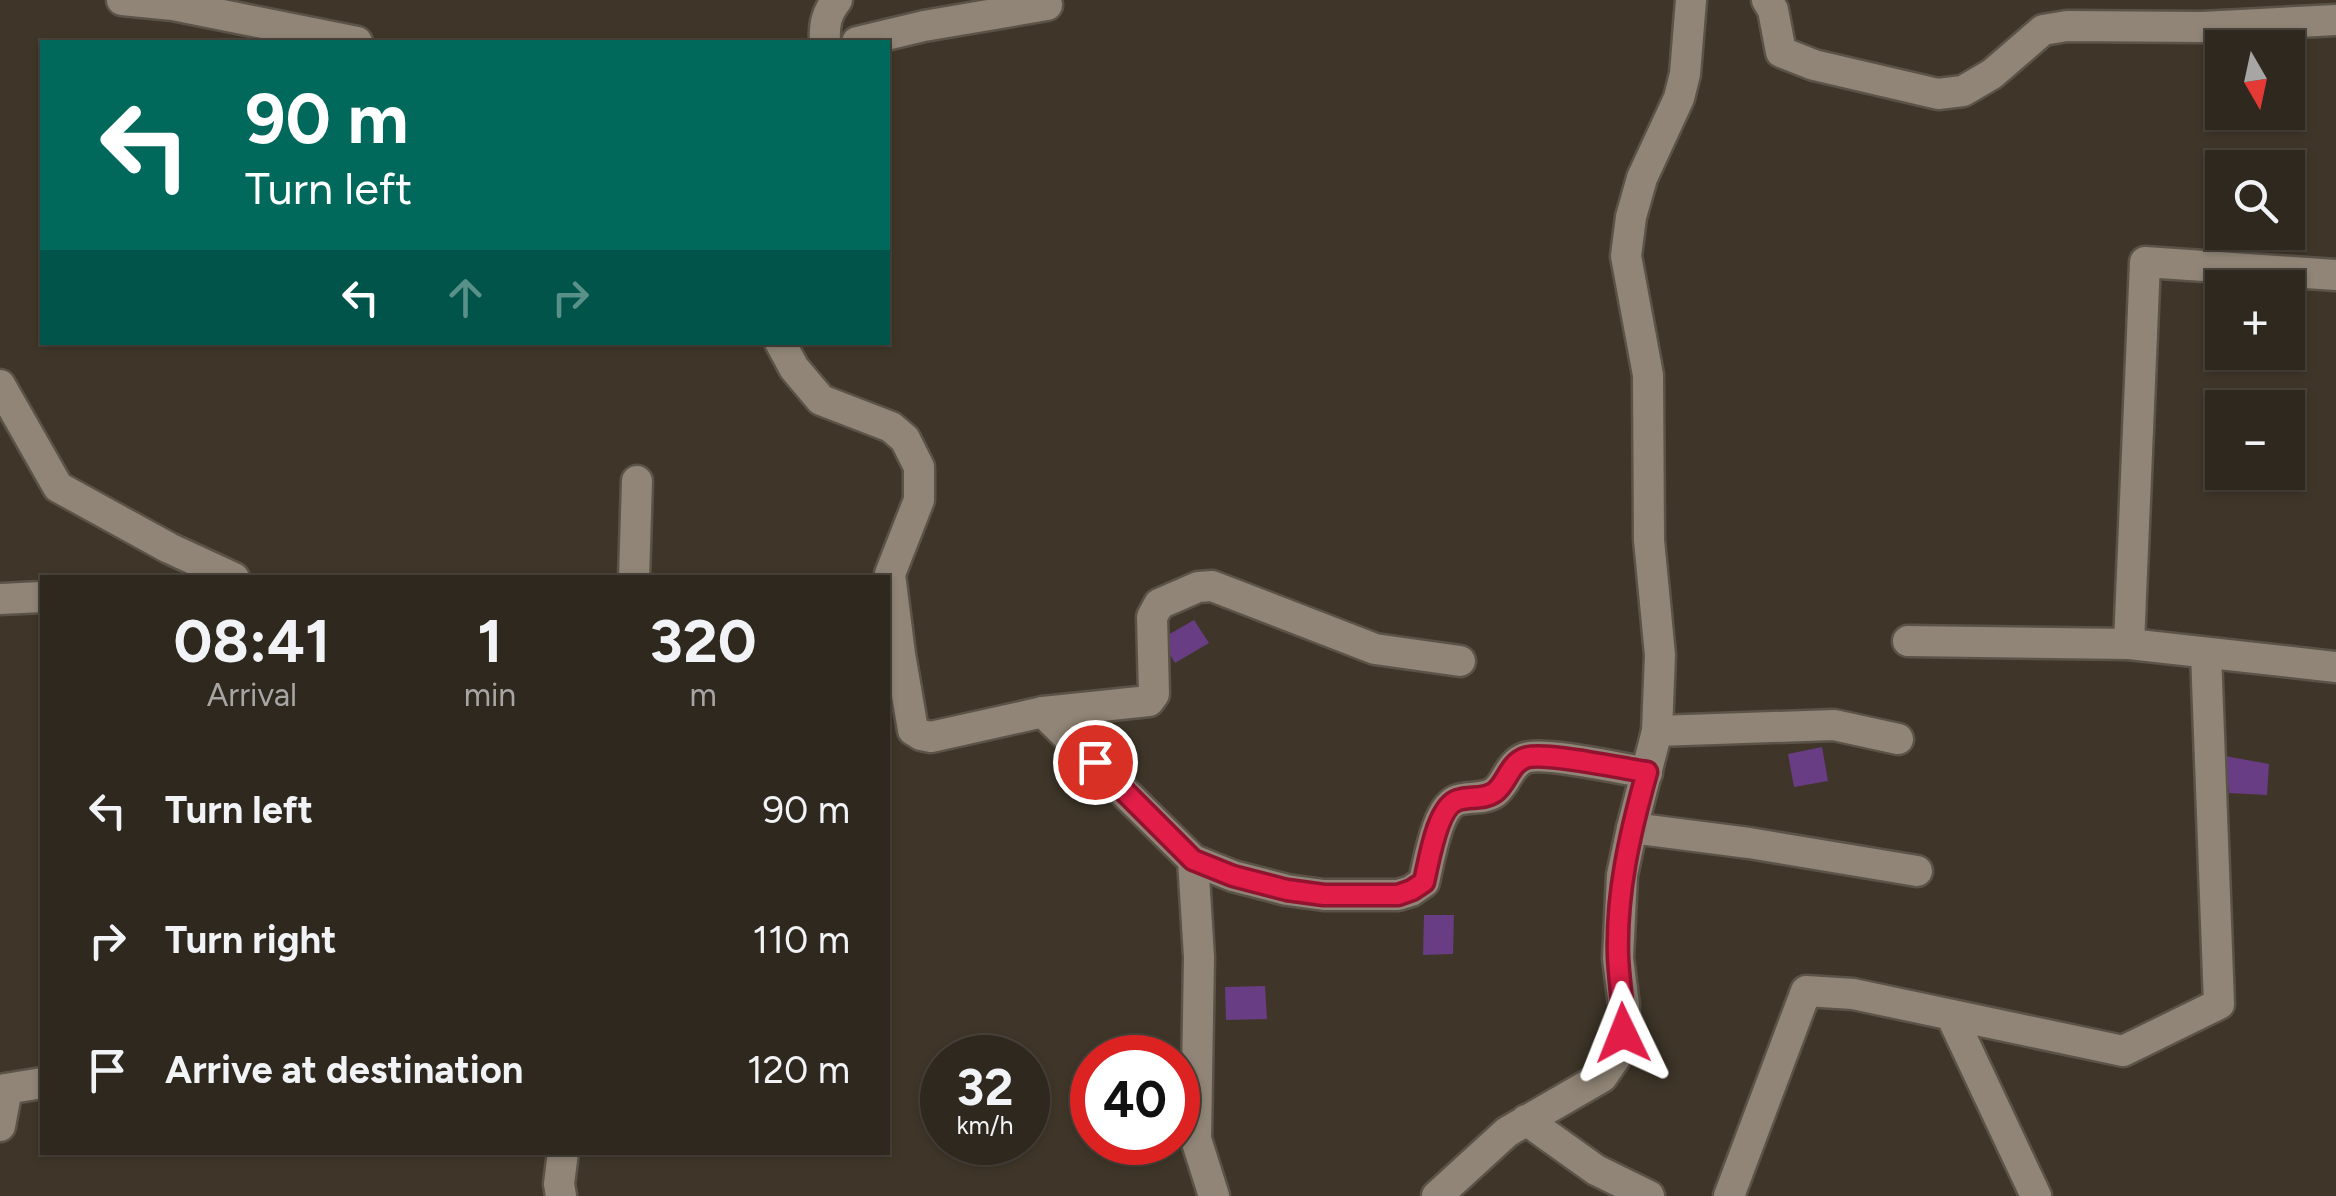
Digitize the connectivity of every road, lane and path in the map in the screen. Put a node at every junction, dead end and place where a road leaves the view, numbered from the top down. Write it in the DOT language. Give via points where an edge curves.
graph roads {
  1 [pos="122,0"];
  2 [pos="837,0"];
  3 [pos="1691,0"];
  4 [pos="1767,0"];
  5 [pos="1048,5"];
  6 [pos="2264,12"];
  7 [pos="2336,20"];
  8 [pos="347,40"];
  9 [pos="825,40"];
  10 [pos="865,40"];
  11 [pos="2336,275"];
  12 [pos="782,345"];
  13 [pos="0,384"];
  14 [pos="637,481"];
  15 [pos="228,575"];
  16 [pos="634,575"];
  17 [pos="40,597"];
  18 [pos="0,599"];
  19 [pos="1908,641"];
  20 [pos="2128,644"];
  21 [pos="2206,653"];
  22 [pos="1460,661"];
  23 [pos="2336,667"];
  24 [pos="895,671"];
  25 [pos="1043,712"];
  26 [pos="1657,732"];
  27 [pos="1898,739"];
  28 [pos="1647,772"];
  29 [pos="1632,828"];
  30 [pos="1193,860"];
  31 [pos="1917,871"];
  32 [pos="1950,1015"];
  33 [pos="40,1083"];
  34 [pos="4,1089"];
  35 [pos="1526,1120"];
  36 [pos="0,1126"];
  37 [pos="563,1155"];
  38 [pos="560,1196"];
  39 [pos="1214,1196"];
  40 [pos="1437,1196"];
  41 [pos="1649,1196"];
  42 [pos="1729,1196"];
  43 [pos="2036,1196"];
  1 -- 8 [label="street"];
  2 -- 9 [label="street"];
  3 -- 26 [label="street" via="1679,98 1642,178 1626,256 1648,376"];
  4 -- 6 [label="street" via="1781,52 1938,94 1992,74 2043,30 2202,27"];
  5 -- 10 [label="street"];
  6 -- 7 [label="street"];
  11 -- 20 [label="street" via="2145,262"];
  12 -- 24 [label="street" via="822,400 891,427 919,468 919,500 890,574"];
  13 -- 15 [label="street" via="58,487"];
  14 -- 16 [label="street"];
  17 -- 18 [label="street"];
  19 -- 20 [label="street"];
  20 -- 21 [label="street"];
  21 -- 23 [label="street"];
  21 -- 32 [label="street" via="2219,1004 2123,1051"];
  22 -- 25 [label="street" via="1376,649 1212,586 1198,587 1159,604 1152,617 1149,702"];
  24 -- 25 [label="street" via="913,730 921,736"];
  25 -- 30 [label="street"];
  26 -- 27 [label="street" via="1834,724"];
  26 -- 28 [label="street"];
  28 -- 29 [label="street"];
  28 -- 30 [label="street" via="1526,758 1498,790 1455,800 1442,812 1424,882 1398,895 1287,890"];
  29 -- 31 [label="street"];
  29 -- 35 [label="street" via="1619,920 1619,1046 1602,1077"];
  30 -- 39 [label="street" via="1196,1139"];
  32 -- 42 [label="street" via="1806,991"];
  32 -- 43 [label="street"];
  33 -- 34 [label="street"];
  34 -- 36 [label="street"];
  35 -- 40 [label="street"];
  35 -- 41 [label="street" via="1596,1170"];
  37 -- 38 [label="street"];
}
